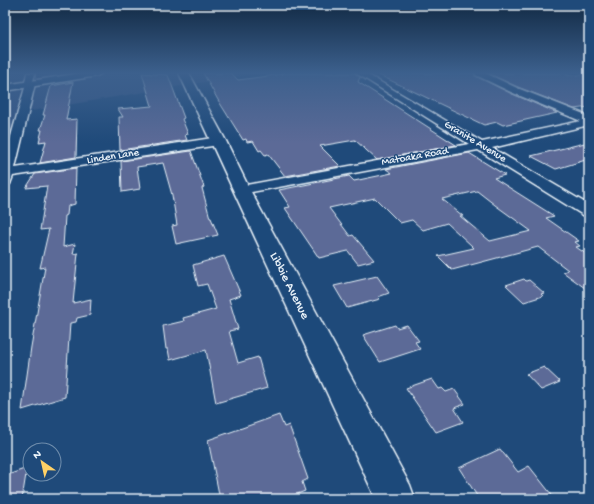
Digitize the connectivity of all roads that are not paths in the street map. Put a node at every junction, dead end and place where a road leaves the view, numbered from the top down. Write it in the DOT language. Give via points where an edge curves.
graph roads {
  1 [pos="26,97"];
  2 [pos="196,97"];
  3 [pos="400,97"];
  4 [pos="530,97"];
  5 [pos="589,121"];
  6 [pos="219,141"];
  7 [pos="481,145"];
  8 [pos="6,177"];
  9 [pos="241,190"];
  10 [pos="589,212"];
  11 [pos="396,499"];
  1 -- 8 [label="street"];
  2 -- 6 [label="main road, Libbie Avenue"];
  3 -- 7 [label="street, Granite Avenue"];
  4 -- 5 [label="street"];
  5 -- 7 [label="street, Matoaka Road"];
  6 -- 8 [label="street, Linden Lane"];
  6 -- 9 [label="main road, Libbie Avenue"];
  7 -- 9 [label="street, Matoaka Road"];
  7 -- 10 [label="street, Granite Avenue"];
  9 -- 11 [label="main road, Libbie Avenue"];
}
